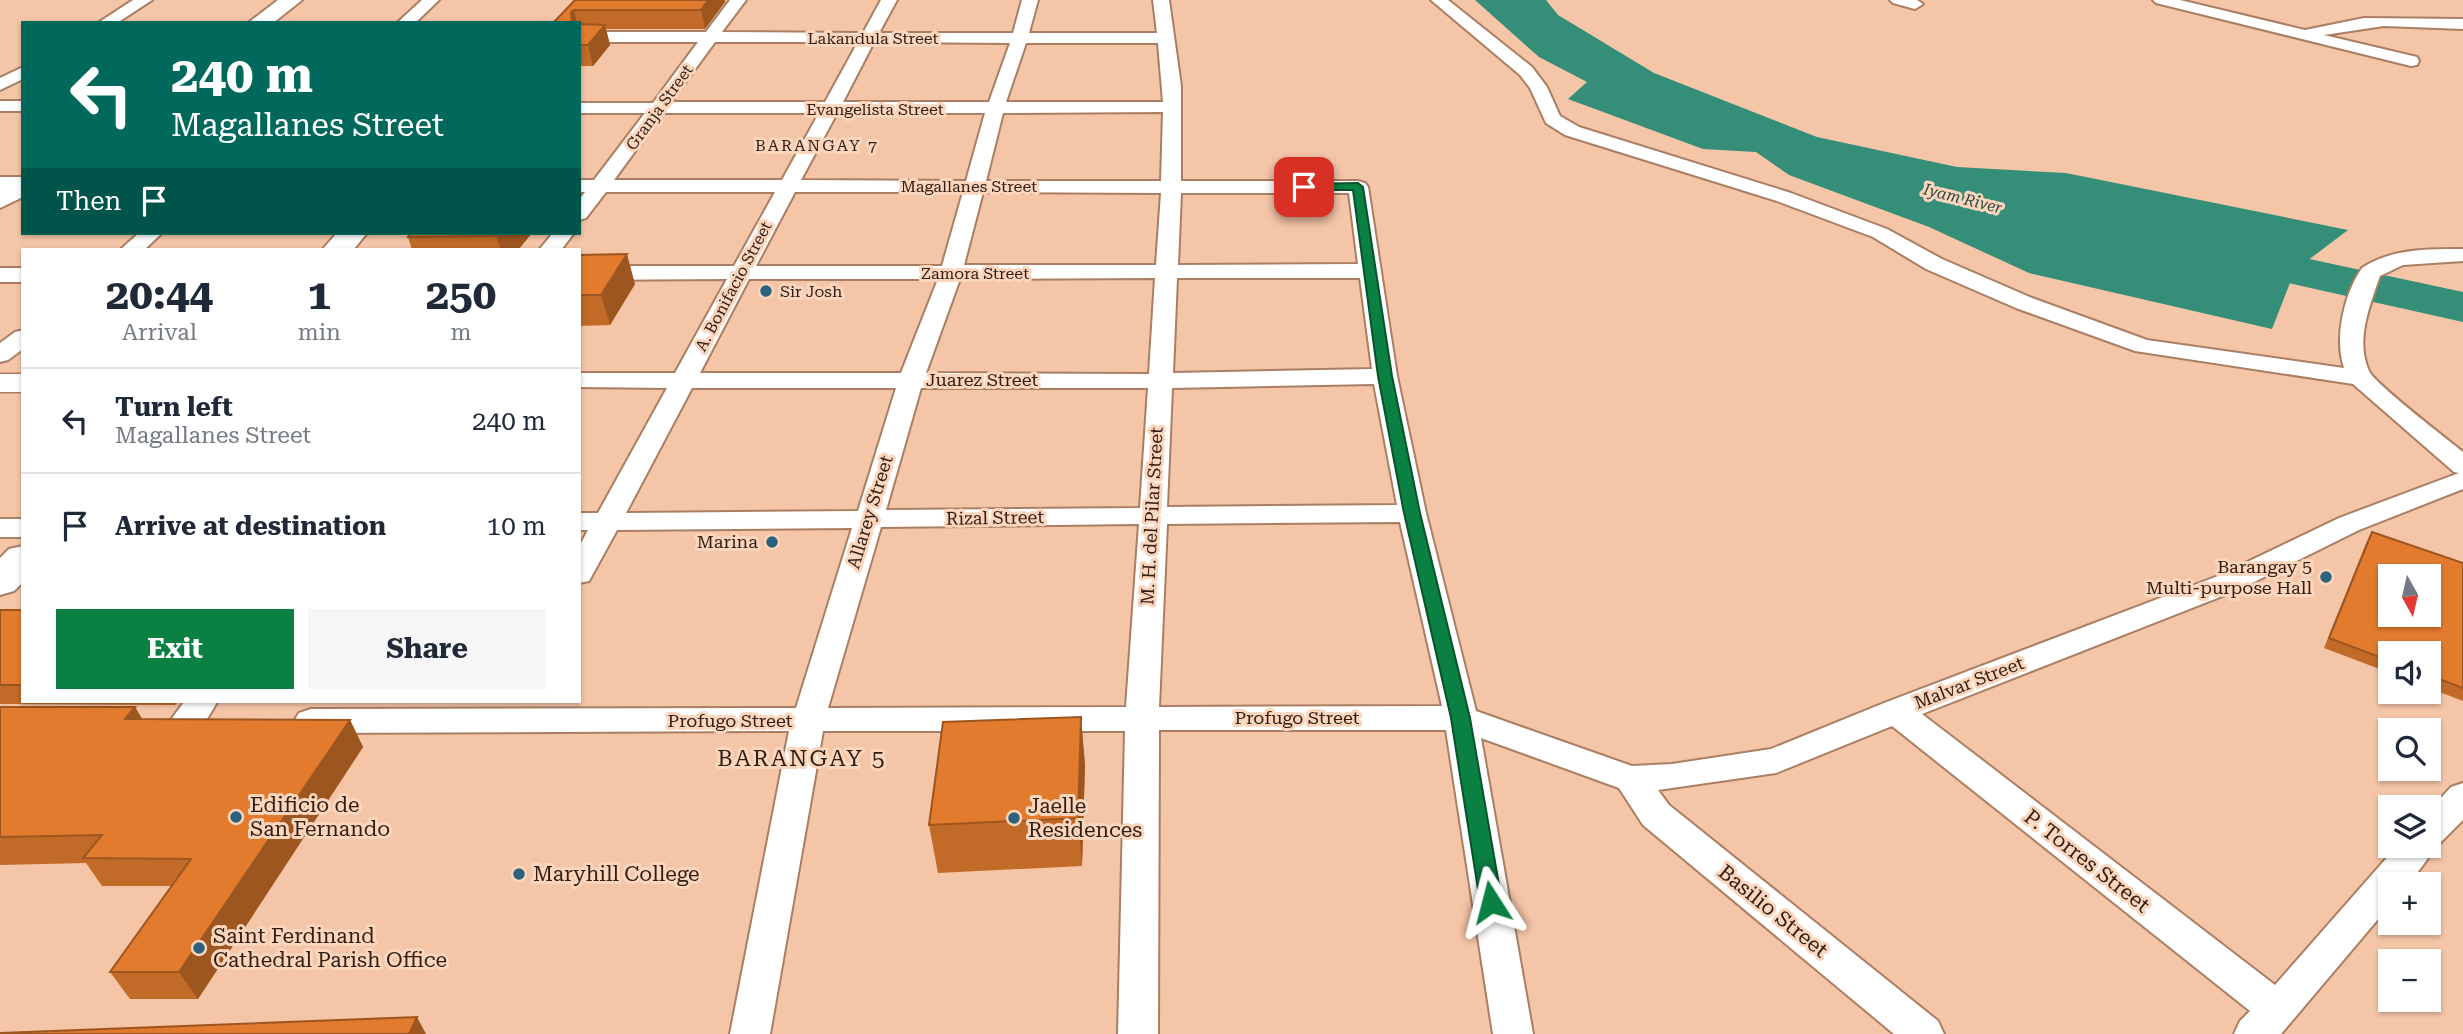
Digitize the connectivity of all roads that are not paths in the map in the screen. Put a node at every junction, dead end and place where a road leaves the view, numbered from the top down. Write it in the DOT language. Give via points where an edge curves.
graph roads {
  1 [pos="144,0"];
  2 [pos="292,0"];
  3 [pos="431,0"];
  4 [pos="738,0"];
  5 [pos="889,0"];
  6 [pos="1030,0"];
  7 [pos="1161,0"];
  8 [pos="1439,0"];
  9 [pos="1898,0"];
  10 [pos="2168,1"];
  11 [pos="1915,4"];
  12 [pos="109,21"];
  13 [pos="261,21"];
  14 [pos="407,21"];
  15 [pos="2463,24"];
  16 [pos="2304,36"];
  17 [pos="581,37"];
  18 [pos="710,37"];
  19 [pos="869,37"];
  20 [pos="1020,38"];
  21 [pos="1166,38"];
  22 [pos="2411,61"];
  23 [pos="21,73"];
  24 [pos="0,85"];
  25 [pos="0,106"];
  26 [pos="21,106"];
  27 [pos="1170,107"];
  28 [pos="581,108"];
  29 [pos="657,109"];
  30 [pos="829,109"];
  31 [pos="995,109"];
  32 [pos="0,183"];
  33 [pos="21,184"];
  34 [pos="21,185"];
  35 [pos="581,186"];
  36 [pos="602,186"];
  37 [pos="787,186"];
  38 [pos="974,186"];
  39 [pos="1171,187"];
  40 [pos="0,200"];
  41 [pos="581,212"];
  42 [pos="150,235"];
  43 [pos="352,235"];
  44 [pos="133,248"];
  45 [pos="339,248"];
  46 [pos="2463,255"];
  47 [pos="1371,271"];
  48 [pos="742,272"];
  49 [pos="581,273"];
  50 [pos="950,273"];
  51 [pos="1167,274"];
  52 [pos="0,275"];
  53 [pos="21,275"];
  54 [pos="21,339"];
  55 [pos="0,355"];
  56 [pos="1385,376"];
  57 [pos="2360,378"];
  58 [pos="581,380"];
  59 [pos="683,380"];
  60 [pos="911,380"];
  61 [pos="1159,381"];
  62 [pos="0,383"];
  63 [pos="21,383"];
  64 [pos="2463,466"];
  65 [pos="2463,480"];
  66 [pos="1412,513"];
  67 [pos="1152,516"];
  68 [pos="867,520"];
  69 [pos="593,522"];
  70 [pos="0,528"];
  71 [pos="21,528"];
  72 [pos="21,560"];
  73 [pos="581,567"];
  74 [pos="0,582"];
  75 [pos="1896,711"];
  76 [pos="506,712"];
  77 [pos="183,714"];
  78 [pos="1461,718"];
  79 [pos="1142,719"];
  80 [pos="228,721"];
  81 [pos="283,721"];
  82 [pos="807,721"];
  83 [pos="1631,779"];
  84 [pos="2463,796"];
  85 [pos="2441,821"];
  86 [pos="2409,858"];
  87 [pos="2266,1022"];
  88 [pos="750,1034"];
  89 [pos="1138,1034"];
  90 [pos="1513,1034"];
  91 [pos="1924,1034"];
  1 -- 12 [label="street"];
  2 -- 13 [label="main road"];
  3 -- 14 [label="street"];
  4 -- 18 [label="street, Granja Street"];
  5 -- 19 [label="street, A. Bonifacio Street"];
  6 -- 20 [label="street, Allarey Street"];
  7 -- 21 [label="street, M. H. del Pilar Street"];
  8 -- 57 [label="street" via="1526,71 1552,119 1572,131 1784,197 1880,233 1934,264 2024,303 2144,346"];
  9 -- 11 [label="street"];
  10 -- 16 [label="street"];
  15 -- 16 [label="street" via="2334,25"];
  16 -- 22 [label="street"];
  17 -- 18 [label="street, Lakandula Street"];
  18 -- 19 [label="street, Lakandula Street"];
  18 -- 29 [label="street, Granja Street"];
  19 -- 20 [label="street, Lakandula Street"];
  19 -- 30 [label="street, A. Bonifacio Street"];
  20 -- 21 [label="street, Lakandula Street"];
  20 -- 31 [label="street, Allarey Street"];
  21 -- 27 [label="street, M. H. del Pilar Street"];
  23 -- 24 [label="street"];
  25 -- 26 [label="street"];
  27 -- 31 [label="street, Evangelista Street"];
  27 -- 39 [label="street, M. H. del Pilar Street"];
  28 -- 29 [label="street, Evangelista Street"];
  29 -- 30 [label="street, Evangelista Street"];
  29 -- 36 [label="street, Granja Street"];
  30 -- 31 [label="street, Evangelista Street"];
  30 -- 37 [label="street, A. Bonifacio Street"];
  31 -- 38 [label="street, Allarey Street"];
  32 -- 33 [label="street"];
  34 -- 40 [label="main road"];
  35 -- 36 [label="street, Magallanes Street"];
  36 -- 37 [label="street, Magallanes Street"];
  36 -- 41 [label="street, Granja Street"];
  37 -- 38 [label="street, Magallanes Street"];
  37 -- 48 [label="street, A. Bonifacio Street"];
  38 -- 39 [label="street, Magallanes Street"];
  38 -- 50 [label="street, Allarey Street"];
  39 -- 47 [label="street, Magallanes Street" via="1358,187"];
  39 -- 51 [label="street, M. H. del Pilar Street"];
  42 -- 44 [label="street"];
  43 -- 45 [label="main road"];
  46 -- 57 [label="street" via="2402,260 2370,273 2352,321 2351,361"];
  47 -- 51 [label="street, Zamora Street"];
  47 -- 56 [label="street"];
  48 -- 49 [label="street, Zamora Street"];
  48 -- 50 [label="street, Zamora Street"];
  48 -- 59 [label="street, A. Bonifacio Street"];
  50 -- 51 [label="street, Zamora Street"];
  50 -- 60 [label="street, Allarey Street"];
  51 -- 61 [label="street, M. H. del Pilar Street"];
  52 -- 53 [label="street"];
  54 -- 55 [label="street"];
  56 -- 61 [label="street, Juarez Street"];
  56 -- 66 [label="street"];
  57 -- 64 [label="street"];
  58 -- 59 [label="street, Juarez Street"];
  59 -- 60 [label="street, Juarez Street"];
  59 -- 69 [label="street, A. Bonifacio Street"];
  60 -- 61 [label="street, Juarez Street"];
  60 -- 68 [label="street, Allarey Street"];
  61 -- 67 [label="street, M. H. del Pilar Street"];
  62 -- 63 [label="street"];
  65 -- 75 [label="street, Malvar Street" via="2349,524 2228,583"];
  66 -- 67 [label="street, Rizal Street"];
  66 -- 78 [label="street"];
  67 -- 68 [label="street, Rizal Street"];
  67 -- 79 [label="street, M. H. del Pilar Street"];
  68 -- 69 [label="street, Rizal Street"];
  68 -- 82 [label="street, Allarey Street"];
  69 -- 73 [label="street, A. Bonifacio Street"];
  70 -- 71 [label="street"];
  72 -- 74 [label="main road"];
  75 -- 83 [label="street, Malvar Street" via="1776,761"];
  75 -- 87 [label="street, P. Torres Street"];
  76 -- 81 [label="street, Profugo Street"];
  76 -- 82 [label="street, Profugo Street"];
  77 -- 80 [label="street"];
  78 -- 79 [label="street, Profugo Street"];
  78 -- 83 [label="street, Malvar Street"];
  78 -- 90 [label="street"];
  79 -- 82 [label="street, Profugo Street"];
  79 -- 89 [label="street, M. H. del Pilar Street"];
  82 -- 88 [label="street, Allarey Street"];
  83 -- 91 [label="street, Basilio Street" via="1656,814"];
  84 -- 85 [label="street"];
  86 -- 87 [label="street"];
}
